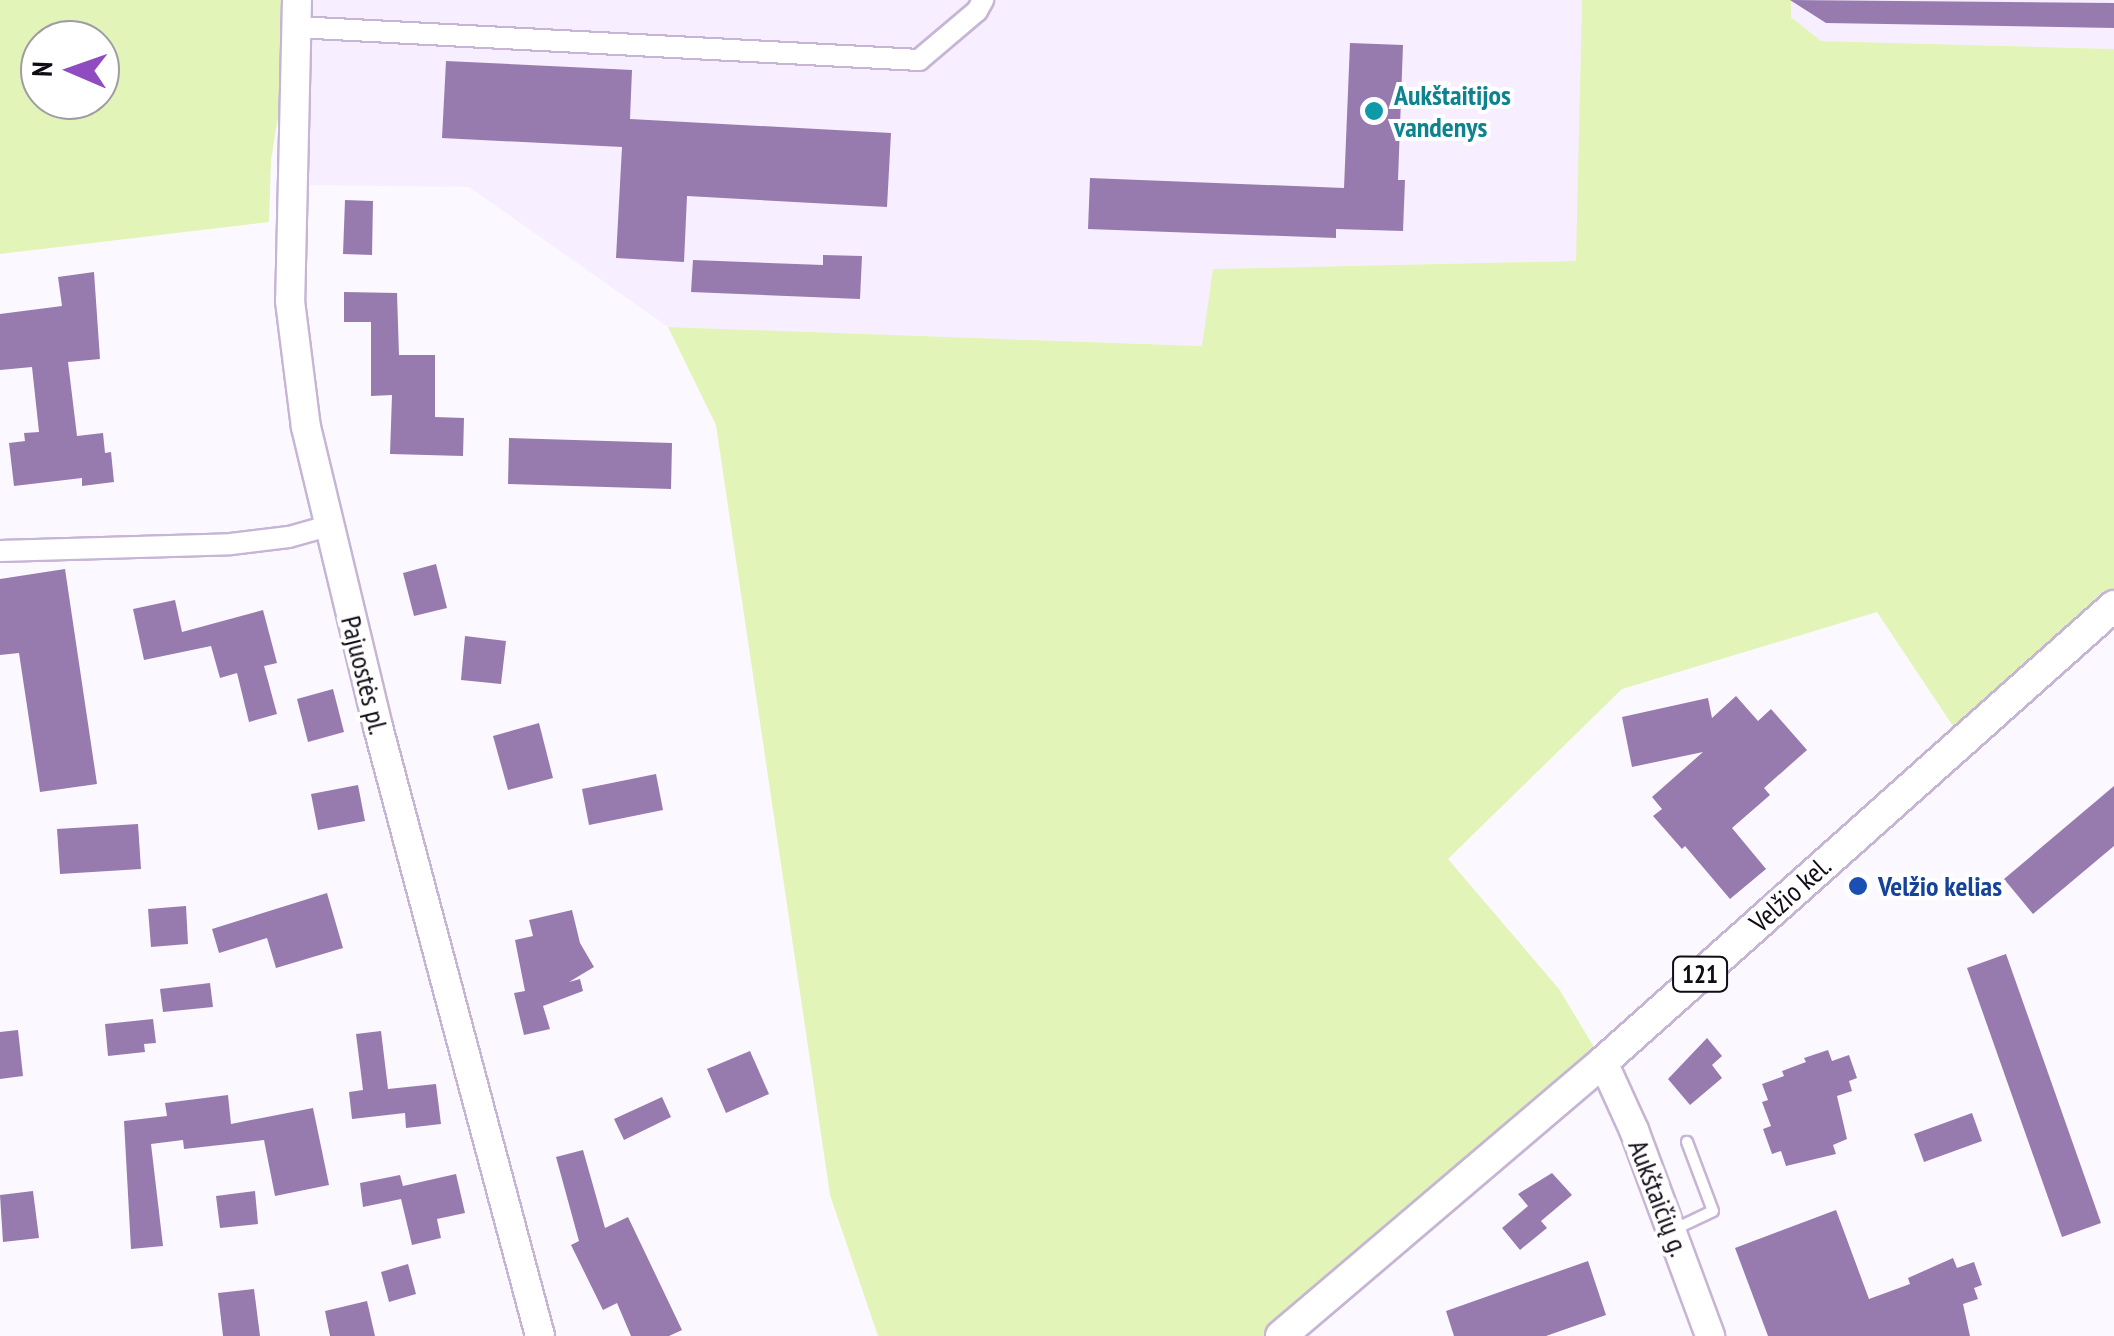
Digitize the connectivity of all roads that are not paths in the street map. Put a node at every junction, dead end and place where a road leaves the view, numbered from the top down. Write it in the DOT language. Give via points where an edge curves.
graph roads {
  1 [pos="983,0"];
  2 [pos="297,13"];
  3 [pos="328,526"];
  4 [pos="0,551"];
  5 [pos="2114,606"];
  6 [pos="1603,1062"];
  7 [pos="1686,1142"];
  8 [pos="1672,1230"];
  9 [pos="540,1336"];
  10 [pos="1282,1336"];
  11 [pos="1710,1336"];
  1 -- 2 [label="street" via="919,60"];
  2 -- 3 [label="main road, Pajuostės pl." via="290,301 306,427"];
  3 -- 4 [label="street" via="231,544"];
  3 -- 9 [label="main road, Pajuostės pl."];
  5 -- 6 [label="main road, Velžio kel. / 121"];
  6 -- 8 [label="main road, Aukštaičių g."];
  6 -- 10 [label="main road, Velžio kel. / 121"];
  7 -- 8 [label="lane" via="1713,1211"];
  8 -- 11 [label="main road, Aukštaičių g."];
}
